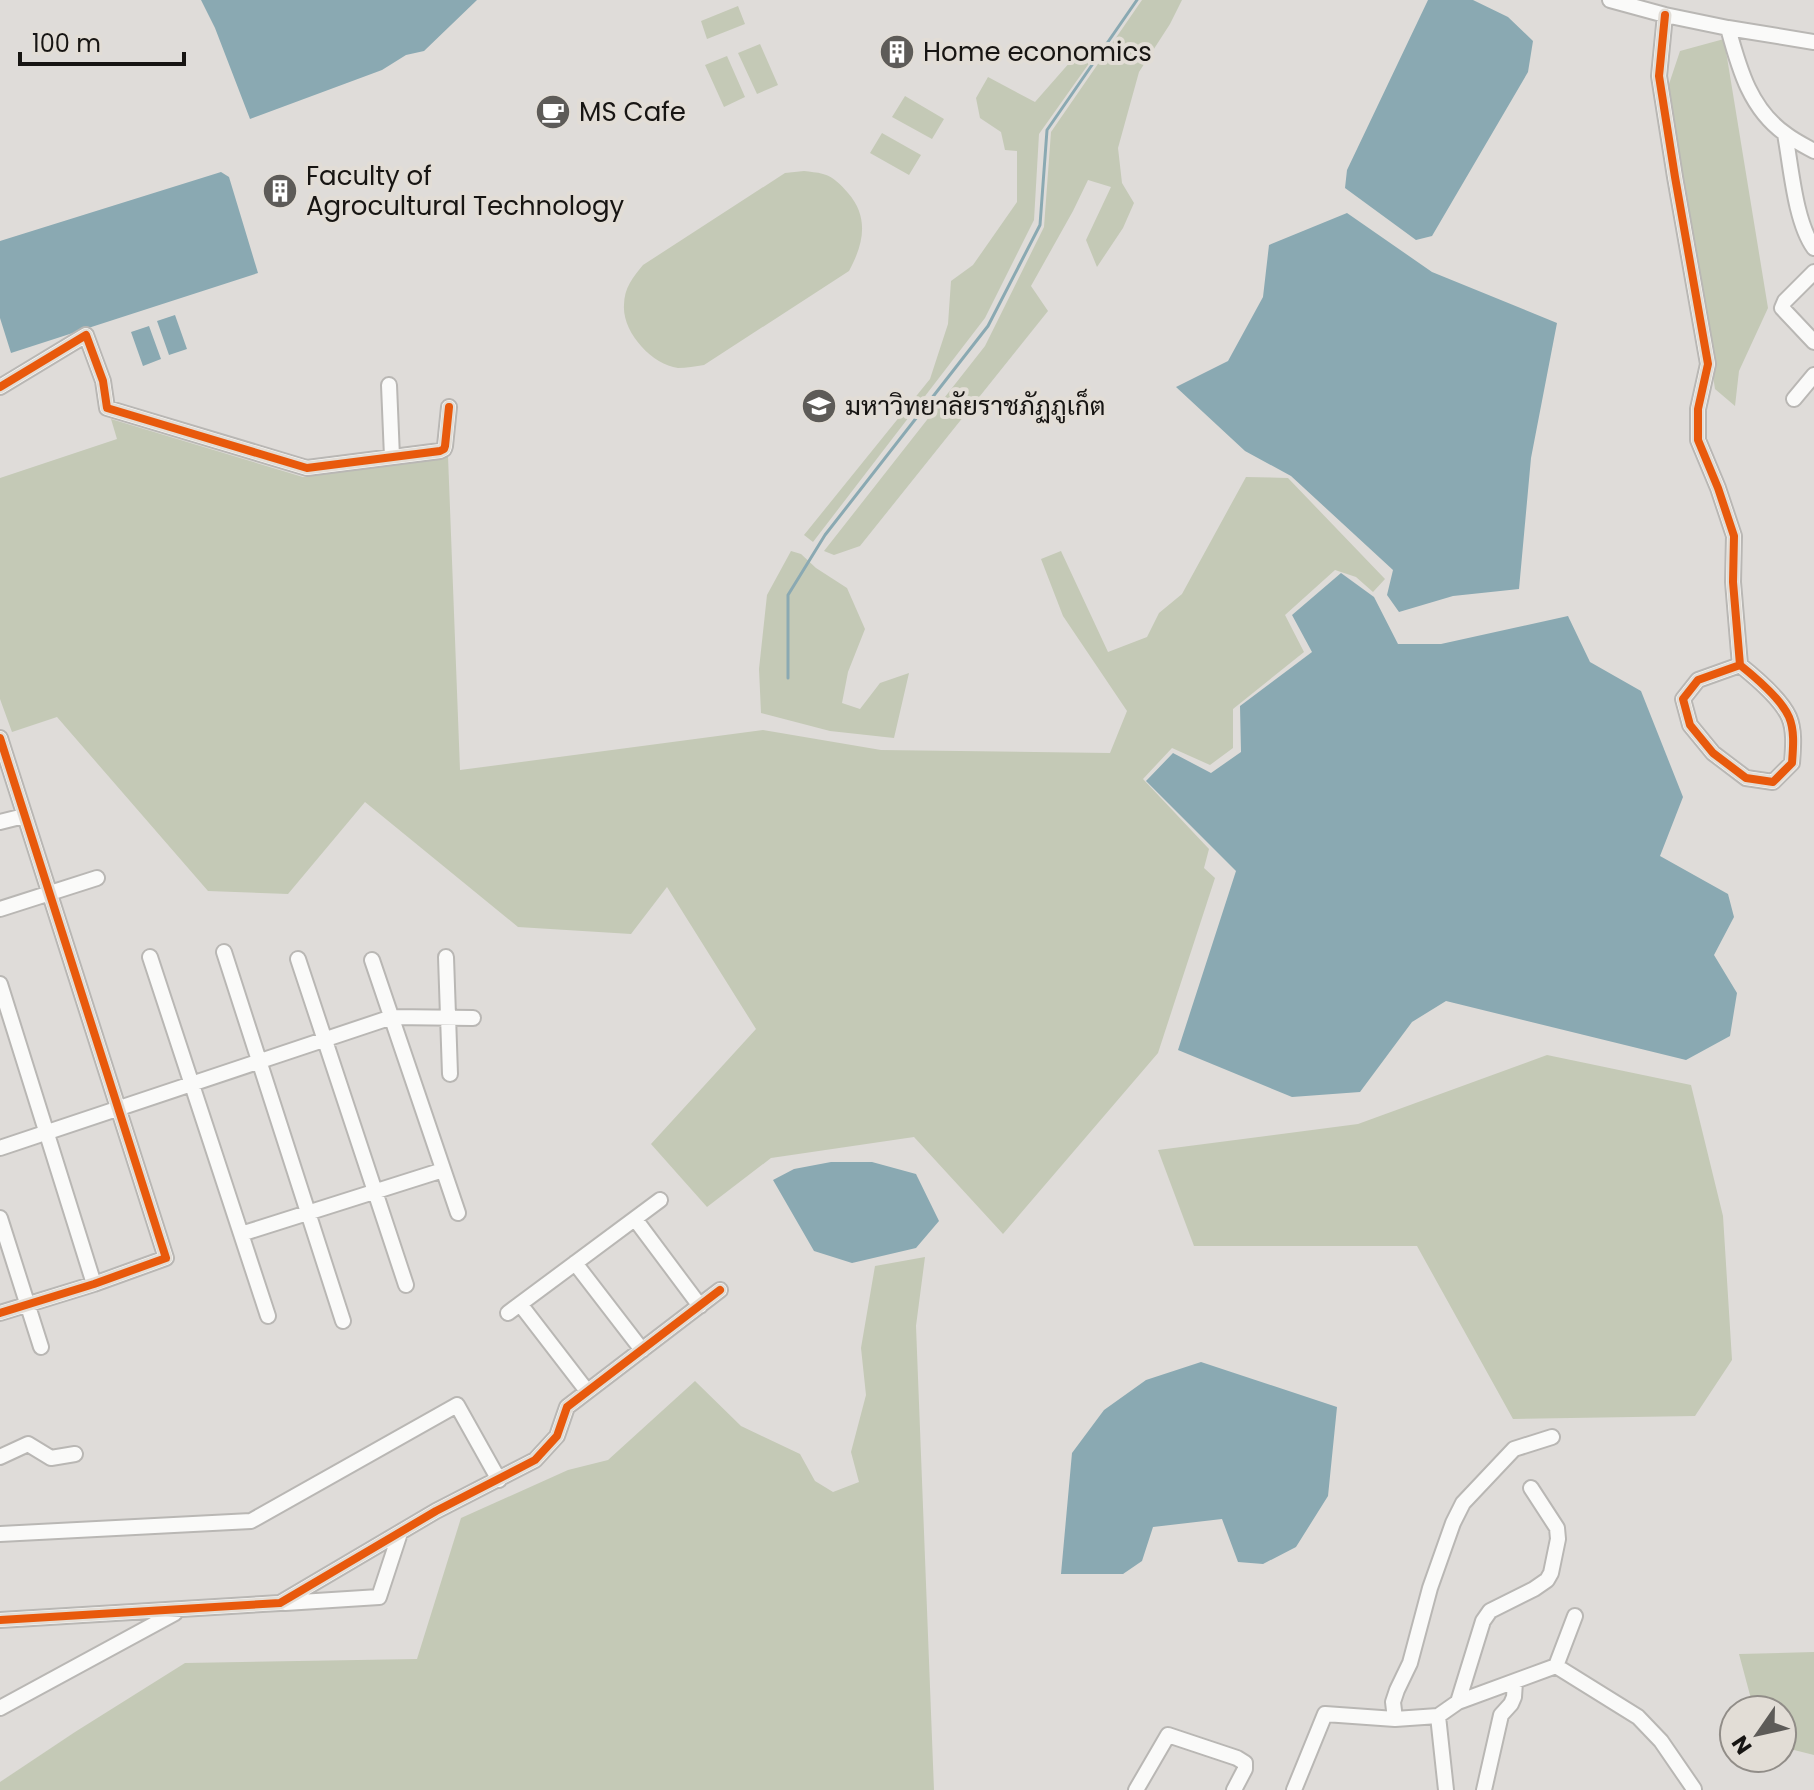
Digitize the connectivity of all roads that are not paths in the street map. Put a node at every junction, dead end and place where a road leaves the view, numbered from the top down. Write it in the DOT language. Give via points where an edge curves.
graph roads {
  1 [pos="1610,0"];
  2 [pos="1665,15"];
  3 [pos="1728,28"];
  4 [pos="1814,42"];
  5 [pos="1785,134"];
  6 [pos="1814,151"];
  7 [pos="1814,248"];
  8 [pos="1814,272"];
  9 [pos="1814,342"];
  10 [pos="1814,375"];
  11 [pos="389,385"];
  12 [pos="0,387"];
  13 [pos="1794,399"];
  14 [pos="449,407"];
  15 [pos="392,457"];
  16 [pos="1740,665"];
  17 [pos="0,738"];
  18 [pos="24,816"];
  19 [pos="0,822"];
  20 [pos="97,878"];
  21 [pos="50,893"];
  22 [pos="0,909"];
  23 [pos="224,952"];
  24 [pos="150,957"];
  25 [pos="446,957"];
  26 [pos="298,959"];
  27 [pos="372,960"];
  28 [pos="0,984"];
  29 [pos="392,1017"];
  30 [pos="447,1018"];
  31 [pos="473,1018"];
  32 [pos="326,1039"];
  33 [pos="261,1061"];
  34 [pos="450,1074"];
  35 [pos="192,1084"];
  36 [pos="119,1108"];
  37 [pos="48,1132"];
  38 [pos="0,1148"];
  39 [pos="443,1170"];
  40 [pos="375,1191"];
  41 [pos="660,1200"];
  42 [pos="309,1212"];
  43 [pos="458,1213"];
  44 [pos="0,1218"];
  45 [pos="635,1219"];
  46 [pos="241,1234"];
  47 [pos="575,1263"];
  48 [pos="94,1284"];
  49 [pos="406,1285"];
  50 [pos="720,1290"];
  51 [pos="27,1304"];
  52 [pos="700,1306"];
  53 [pos="0,1313"];
  54 [pos="268,1316"];
  55 [pos="343,1321"];
  56 [pos="41,1347"];
  57 [pos="642,1350"];
  58 [pos="587,1391"];
  59 [pos="1552,1437"];
  60 [pos="75,1454"];
  61 [pos="0,1457"];
  62 [pos="499,1480"];
  63 [pos="1531,1488"];
  64 [pos="400,1533"];
  65 [pos="0,1534"];
  66 [pos="280,1603"];
  67 [pos="181,1609"];
  68 [pos="1575,1616"];
  69 [pos="0,1620"];
  70 [pos="1556,1666"];
  71 [pos="1515,1682"];
  72 [pos="1458,1702"];
  73 [pos="0,1708"];
  74 [pos="1438,1716"];
  75 [pos="1395,1719"];
  76 [pos="1136,1790"];
  77 [pos="1234,1790"];
  78 [pos="1294,1790"];
  79 [pos="1446,1790"];
  80 [pos="1484,1790"];
  81 [pos="1697,1790"];
  1 -- 2 [label="street"];
  2 -- 3 [label="street"];
  2 -- 16 [label="street" via="1659,76 1708,364 1698,409 1698,440 1734,536"];
  3 -- 4 [label="street"];
  3 -- 5 [label="street" via="1757,106"];
  5 -- 6 [label="street"];
  5 -- 7 [label="street" via="1799,213"];
  8 -- 9 [label="street" via="1782,308"];
  10 -- 13 [label="street"];
  11 -- 15 [label="street"];
  12 -- 15 [label="street" via="86,335 107,408 307,468"];
  14 -- 15 [label="street" via="444,449"];
  16 -- 16 [label="street" via="1698,680 1683,699 1690,725 1713,753 1746,778 1773,782 1792,763 1789,717"];
  17 -- 18 [label="street"];
  18 -- 19 [label="street"];
  18 -- 21 [label="street"];
  20 -- 21 [label="street"];
  21 -- 22 [label="street"];
  21 -- 36 [label="street"];
  23 -- 33 [label="street"];
  24 -- 35 [label="street"];
  25 -- 30 [label="street"];
  26 -- 32 [label="street"];
  27 -- 29 [label="street"];
  28 -- 37 [label="street"];
  29 -- 30 [label="street"];
  29 -- 32 [label="street"];
  29 -- 39 [label="street"];
  30 -- 31 [label="street"];
  30 -- 34 [label="street"];
  32 -- 33 [label="street"];
  32 -- 40 [label="street"];
  33 -- 35 [label="street"];
  33 -- 42 [label="street"];
  35 -- 36 [label="street"];
  35 -- 46 [label="street"];
  36 -- 37 [label="street"];
  36 -- 48 [label="street" via="166,1258"];
  37 -- 38 [label="street"];
  37 -- 48 [label="street"];
  39 -- 40 [label="street"];
  39 -- 43 [label="street"];
  40 -- 42 [label="street"];
  40 -- 49 [label="street"];
  41 -- 45 [label="street"];
  42 -- 46 [label="street"];
  42 -- 55 [label="street"];
  44 -- 51 [label="street"];
  45 -- 47 [label="street"];
  45 -- 52 [label="street"];
  46 -- 54 [label="street"];
  47 -- 57 [label="street"];
  47 -- 58 [label="street" via="514,1309"];
  48 -- 51 [label="street"];
  50 -- 52 [label="street"];
  51 -- 53 [label="street"];
  51 -- 56 [label="street"];
  52 -- 57 [label="street"];
  57 -- 58 [label="street"];
  58 -- 62 [label="street" via="567,1407 557,1436 535,1460"];
  59 -- 75 [label="street" via="1514,1449 1463,1503 1393,1702"];
  60 -- 61 [label="street" via="51,1458 28,1444"];
  62 -- 64 [label="street"];
  62 -- 65 [label="street" via="457,1405 251,1521"];
  63 -- 72 [label="street" via="1557,1528 1551,1573 1534,1589 1490,1611"];
  64 -- 66 [label="street"];
  64 -- 66 [label="street" via="379,1597"];
  66 -- 67 [label="street"];
  67 -- 69 [label="street"];
  67 -- 73 [label="street"];
  68 -- 70 [label="street"];
  70 -- 71 [label="street"];
  70 -- 81 [label="street" via="1638,1717"];
  71 -- 72 [label="street"];
  71 -- 80 [label="street" via="1514,1697 1501,1715"];
  72 -- 74 [label="street"];
  74 -- 75 [label="street"];
  74 -- 79 [label="street"];
  75 -- 78 [label="street" via="1325,1714"];
  76 -- 77 [label="street" via="1168,1735 1245,1763"];
}
